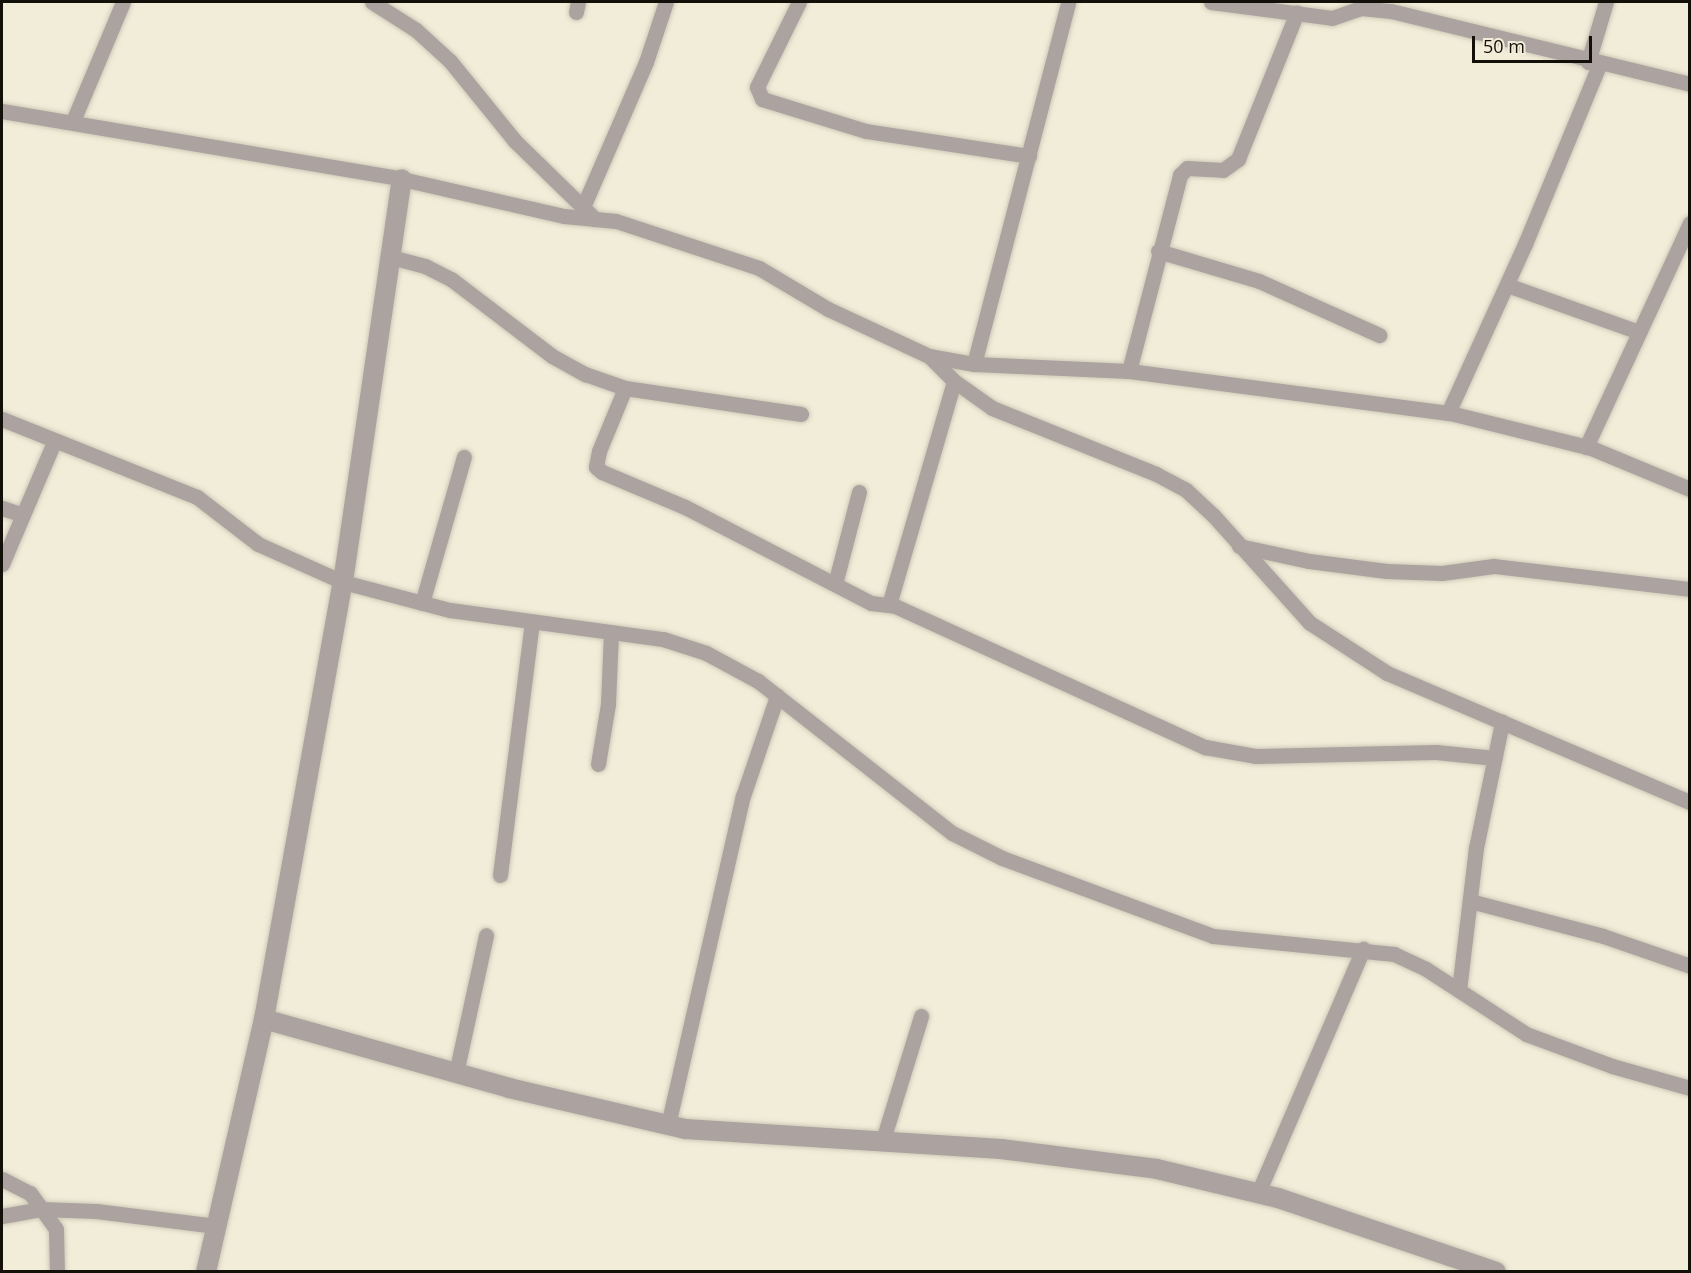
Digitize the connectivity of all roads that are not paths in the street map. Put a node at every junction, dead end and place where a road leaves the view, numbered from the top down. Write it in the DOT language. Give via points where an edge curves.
graph roads {
  1 [pos="123,2"];
  2 [pos="372,2"];
  3 [pos="666,2"];
  4 [pos="799,2"];
  5 [pos="1068,2"];
  6 [pos="1210,2"];
  7 [pos="1606,2"];
  8 [pos="1297,12"];
  9 [pos="1593,64"];
  10 [pos="1689,84"];
  11 [pos="2,111"];
  12 [pos="73,121"];
  13 [pos="1029,156"];
  14 [pos="402,180"];
  15 [pos="583,207"];
  16 [pos="595,219"];
  17 [pos="1689,223"];
  18 [pos="1158,251"];
  19 [pos="390,257"];
  20 [pos="1507,285"];
  21 [pos="1639,332"];
  22 [pos="1379,334"];
  23 [pos="929,356"];
  24 [pos="974,364"];
  25 [pos="1129,371"];
  26 [pos="954,381"];
  27 [pos="625,388"];
  28 [pos="1448,413"];
  29 [pos="801,414"];
  30 [pos="2,419"];
  31 [pos="54,442"];
  32 [pos="1586,447"];
  33 [pos="464,457"];
  34 [pos="1689,489"];
  35 [pos="859,492"];
  36 [pos="2,508"];
  37 [pos="23,515"];
  38 [pos="1239,546"];
  39 [pos="2,564"];
  40 [pos="343,582"];
  41 [pos="835,584"];
  42 [pos="1689,589"];
  43 [pos="422,603"];
  44 [pos="889,605"];
  45 [pos="532,623"];
  46 [pos="611,632"];
  47 [pos="777,696"];
  48 [pos="1502,722"];
  49 [pos="1495,758"];
  50 [pos="598,764"];
  51 [pos="1689,802"];
  52 [pos="500,875"];
  53 [pos="1470,901"];
  54 [pos="486,935"];
  55 [pos="1363,949"];
  56 [pos="1689,966"];
  57 [pos="1459,990"];
  58 [pos="921,1016"];
  59 [pos="264,1019"];
  60 [pos="456,1073"];
  61 [pos="1689,1088"];
  62 [pos="668,1125"];
  63 [pos="882,1143"];
  64 [pos="2,1179"];
  65 [pos="1258,1193"];
  66 [pos="40,1209"];
  67 [pos="2,1216"];
  68 [pos="216,1226"];
  69 [pos="57,1272"];
  70 [pos="206,1272"];
  71 [pos="1496,1272"];
  1 -- 12 [label="street"];
  2 -- 15 [label="street" via="416,30 450,61 515,141"];
  3 -- 15 [label="street" via="646,62"];
  4 -- 13 [label="street" via="757,87 762,99 866,131"];
  5 -- 13 [label="street"];
  6 -- 8 [label="street"];
  7 -- 9 [label="street"];
  8 -- 9 [label="street" via="1332,18 1361,8 1391,11"];
  8 -- 18 [label="street" via="1238,159 1223,170 1183,171"];
  9 -- 10 [label="street"];
  9 -- 20 [label="street"];
  11 -- 12 [label="street"];
  12 -- 14 [label="street"];
  13 -- 24 [label="street"];
  14 -- 16 [label="street" via="564,216"];
  14 -- 19 [label="street"];
  15 -- 16 [label="street"];
  16 -- 23 [label="street" via="616,221 759,268 828,309"];
  17 -- 21 [label="street"];
  18 -- 22 [label="street" via="1258,281"];
  18 -- 25 [label="street"];
  19 -- 27 [label="street" via="425,266 451,279 552,356 585,374"];
  19 -- 40 [label="street"];
  20 -- 21 [label="street"];
  20 -- 28 [label="street"];
  21 -- 32 [label="street"];
  23 -- 24 [label="street"];
  23 -- 26 [label="street"];
  24 -- 25 [label="street"];
  25 -- 28 [label="street"];
  26 -- 38 [label="street" via="992,408 1156,474 1186,490"];
  26 -- 44 [label="street"];
  27 -- 29 [label="street"];
  27 -- 41 [label="street" via="596,467 685,507"];
  28 -- 32 [label="street"];
  30 -- 31 [label="street"];
  31 -- 37 [label="street"];
  31 -- 40 [label="street" via="197,497 258,544"];
  32 -- 34 [label="street"];
  33 -- 43 [label="street"];
  35 -- 41 [label="street"];
  36 -- 37 [label="street"];
  37 -- 39 [label="street"];
  38 -- 42 [label="street" via="1386,571 1442,573 1494,566"];
  38 -- 48 [label="street" via="1322,633 1387,673"];
  40 -- 43 [label="street"];
  40 -- 59 [label="street"];
  41 -- 44 [label="street" via="871,603"];
  43 -- 45 [label="street"];
  44 -- 49 [label="street" via="1219,752 1282,757 1436,752"];
  45 -- 46 [label="street"];
  45 -- 52 [label="street"];
  46 -- 47 [label="street" via="696,649 758,681"];
  46 -- 50 [label="street" via="608,704"];
  47 -- 55 [label="street" via="926,815 1002,858 1213,936 1266,944"];
  47 -- 62 [label="street" via="744,796"];
  48 -- 49 [label="street"];
  48 -- 51 [label="street"];
  49 -- 53 [label="street" via="1476,848"];
  53 -- 56 [label="street" via="1603,936"];
  53 -- 57 [label="street"];
  54 -- 60 [label="street"];
  55 -- 57 [label="street" via="1394,954"];
  55 -- 65 [label="street"];
  57 -- 61 [label="street" via="1526,1034 1612,1066"];
  58 -- 63 [label="street"];
  59 -- 60 [label="street"];
  59 -- 68 [label="street"];
  60 -- 62 [label="street"];
  62 -- 63 [label="street"];
  63 -- 65 [label="street" via="1001,1149 1146,1167"];
  64 -- 66 [label="street" via="30,1193"];
  65 -- 71 [label="street"];
  66 -- 67 [label="street"];
  66 -- 68 [label="street" via="122,1213"];
  66 -- 69 [label="street" via="56,1229"];
  68 -- 70 [label="street"];
}
